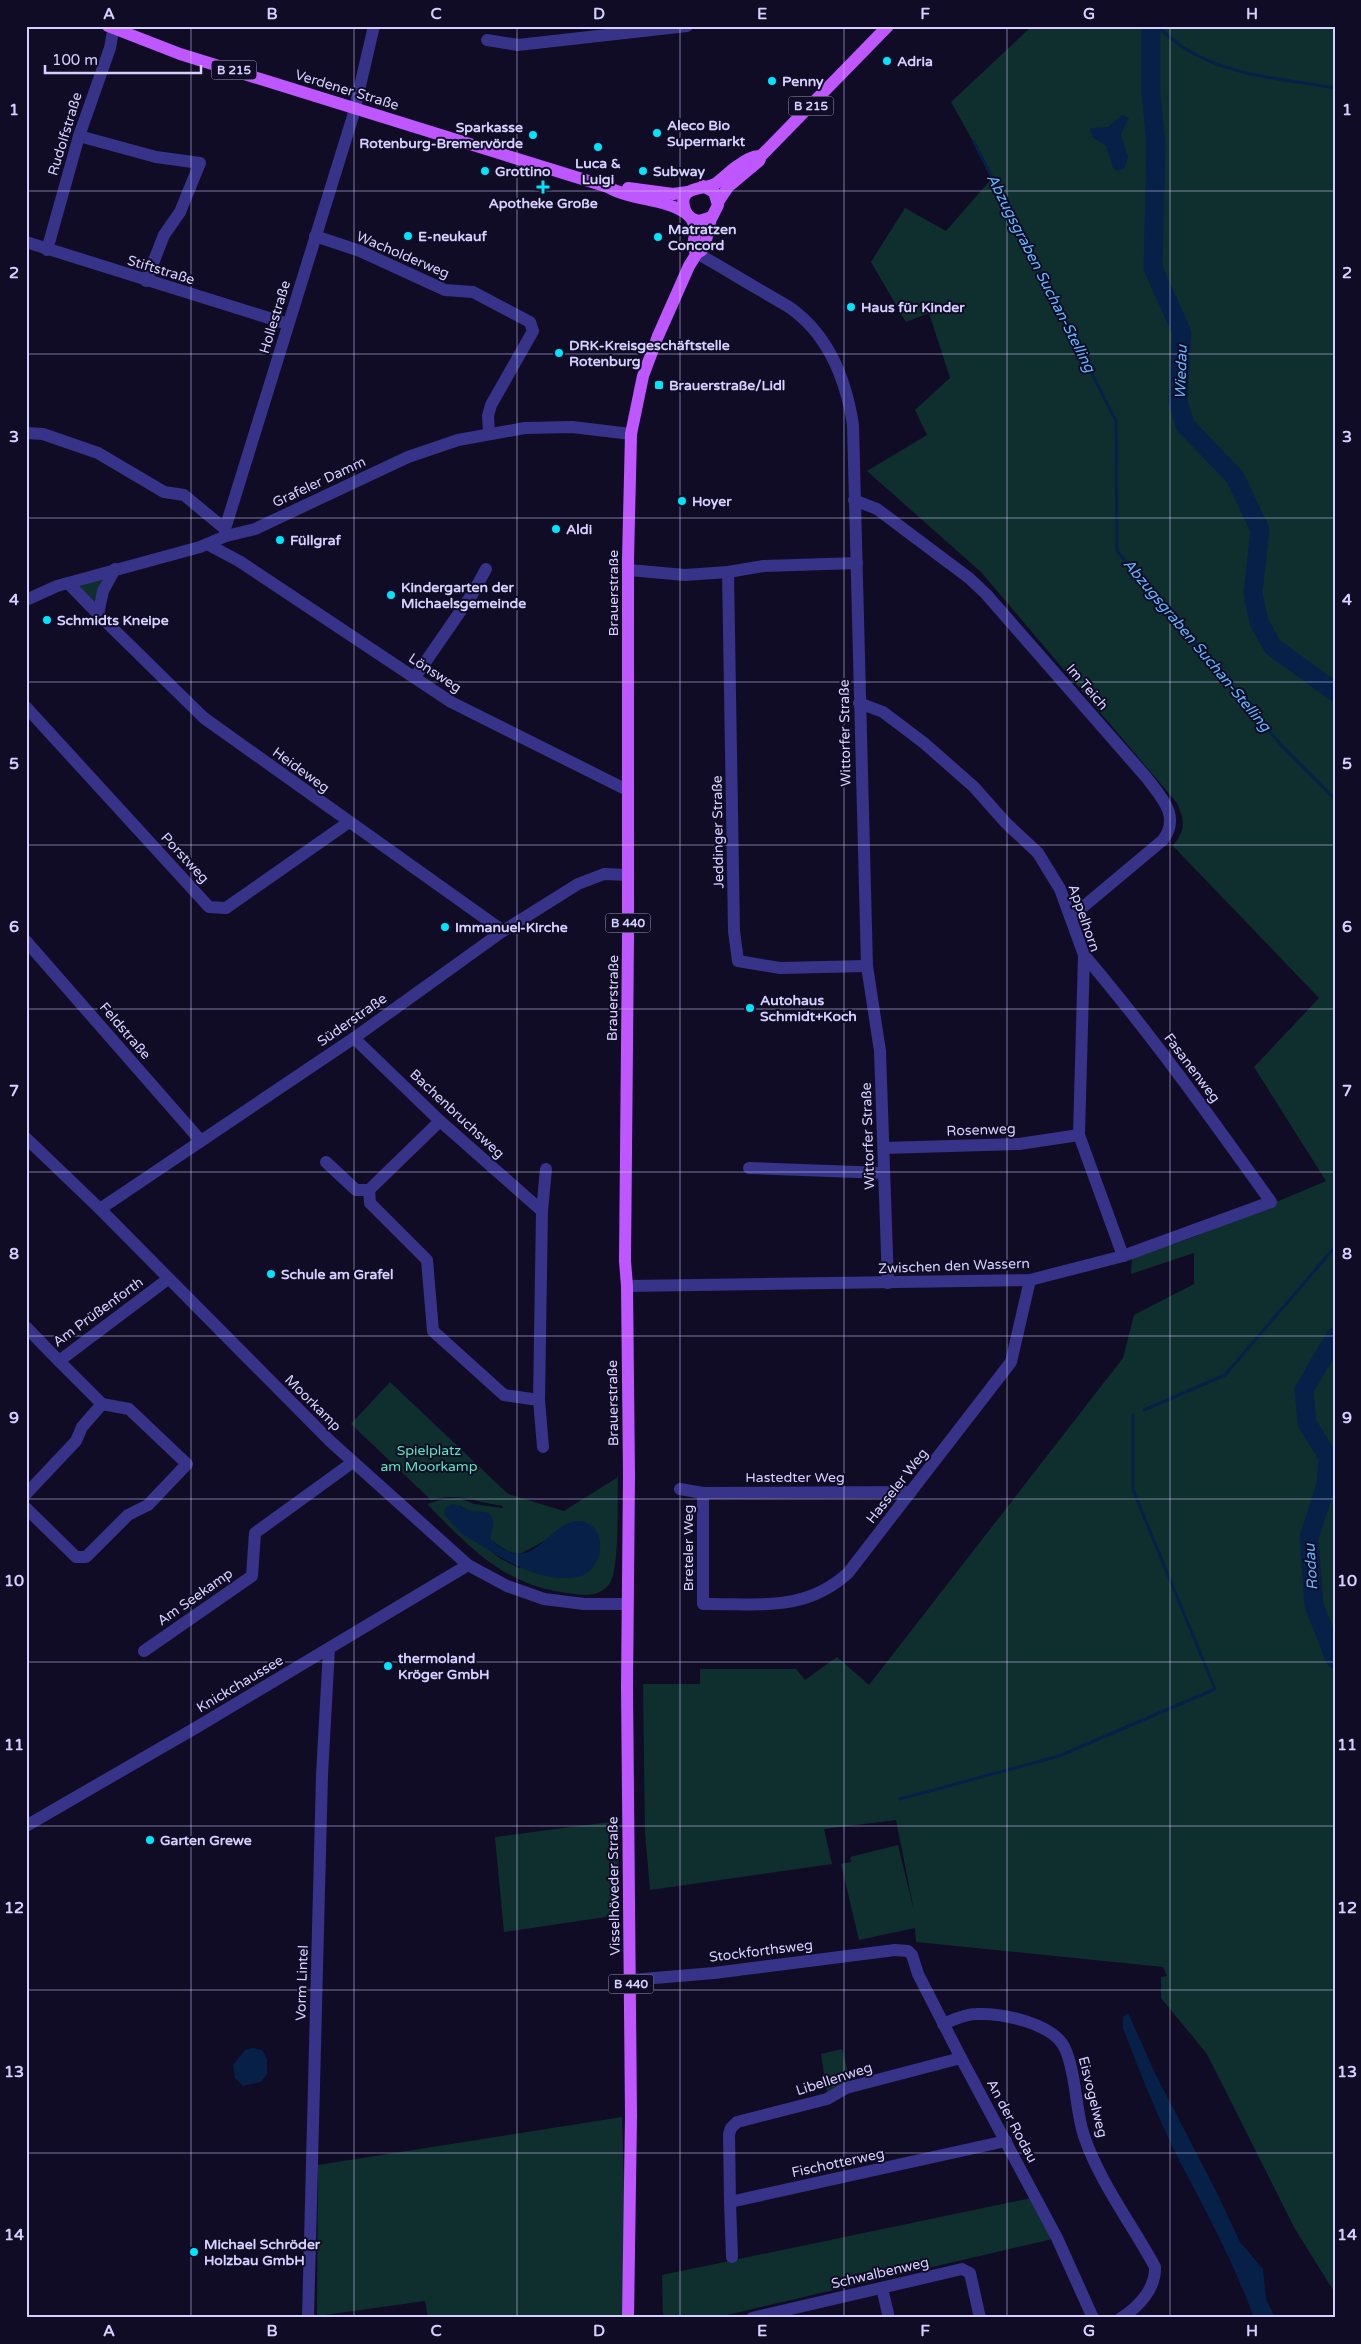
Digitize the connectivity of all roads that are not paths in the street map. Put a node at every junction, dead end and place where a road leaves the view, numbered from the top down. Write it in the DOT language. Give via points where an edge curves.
graph roads {
  1 [pos="374,26"];
  2 [pos="687,26"];
  3 [pos="888,26"];
  4 [pos="112,27"];
  5 [pos="486,40"];
  6 [pos="355,107"];
  7 [pos="79,136"];
  8 [pos="760,156"];
  9 [pos="608,186"];
  10 [pos="703,186"];
  11 [pos="688,192"];
  12 [pos="718,202"];
  13 [pos="689,216"];
  14 [pos="711,218"];
  15 [pos="315,236"];
  16 [pos="26,242"];
  17 [pos="47,250"];
  18 [pos="696,254"];
  19 [pos="146,281"];
  20 [pos="288,324"];
  21 [pos="26,433"];
  22 [pos="489,433"];
  23 [pos="631,434"];
  24 [pos="854,500"];
  25 [pos="225,532"];
  26 [pos="239,533"];
  27 [pos="206,544"];
  28 [pos="239,561"];
  29 [pos="857,563"];
  30 [pos="486,569"];
  31 [pos="115,570"];
  32 [pos="629,570"];
  33 [pos="728,572"];
  34 [pos="68,583"];
  35 [pos="26,600"];
  36 [pos="98,614"];
  37 [pos="414,677"];
  38 [pos="859,703"];
  39 [pos="26,707"];
  40 [pos="627,790"];
  41 [pos="349,822"];
  42 [pos="628,875"];
  43 [pos="1071,917"];
  44 [pos="502,931"];
  45 [pos="26,941"];
  46 [pos="1084,955"];
  47 [pos="867,966"];
  48 [pos="354,1038"];
  49 [pos="440,1121"];
  50 [pos="1078,1135"];
  51 [pos="26,1138"];
  52 [pos="201,1141"];
  53 [pos="884,1148"];
  54 [pos="326,1162"];
  55 [pos="749,1168"];
  56 [pos="546,1169"];
  57 [pos="884,1173"];
  58 [pos="369,1190"];
  59 [pos="1271,1202"];
  60 [pos="100,1209"];
  61 [pos="542,1211"];
  62 [pos="1123,1256"];
  63 [pos="168,1279"];
  64 [pos="1030,1280"];
  65 [pos="888,1283"];
  66 [pos="627,1286"];
  67 [pos="26,1327"];
  68 [pos="59,1361"];
  69 [pos="539,1400"];
  70 [pos="102,1404"];
  71 [pos="544,1447"];
  72 [pos="353,1462"];
  73 [pos="28,1489"];
  74 [pos="680,1490"];
  75 [pos="911,1492"];
  76 [pos="703,1493"];
  77 [pos="26,1508"];
  78 [pos="468,1566"];
  79 [pos="627,1604"];
  80 [pos="703,1604"];
  81 [pos="329,1649"];
  82 [pos="144,1651"];
  83 [pos="26,1826"];
  84 [pos="895,1950"];
  85 [pos="631,1980"];
  86 [pos="943,2024"];
  87 [pos="961,2058"];
  88 [pos="1006,2141"];
  89 [pos="730,2202"];
  90 [pos="732,2257"];
  91 [pos="882,2288"];
  92 [pos="797,2313"];
  93 [pos="308,2318"];
  94 [pos="628,2318"];
  95 [pos="752,2318"];
  96 [pos="889,2318"];
  97 [pos="980,2318"];
  98 [pos="1092,2318"];
  99 [pos="1121,2318"];
  1 -- 6 [label="street, Hollestraße"];
  2 -- 5 [label="street" via="518,45"];
  3 -- 8 [label="main road, B 215"];
  4 -- 6 [label="main road, Verdener Straße / B 215" via="180,54"];
  4 -- 7 [label="street, Rudolfstraße" via="110,48"];
  6 -- 9 [label="main road, Verdener Straße / B 215"];
  6 -- 15 [label="street, Hollestraße"];
  7 -- 17 [label="street, Rudolfstraße"];
  7 -- 19 [label="street" via="156,157 200,163 180,212 164,235"];
  8 -- 10 [label="main road, B 215" via="742,163 715,183"];
  8 -- 12 [label="main road, B 215" via="759,161 728,187"];
  9 -- 11 [label="main road, Verdener Straße / B 215" via="673,194"];
  9 -- 13 [label="main road, Verdener Straße / B 215" via="626,195 676,207"];
  10 -- 11 [label="main road"];
  10 -- 12 [label="main road" via="714,192"];
  11 -- 13 [label="main road" via="684,202"];
  12 -- 14 [label="main road" via="717,211"];
  13 -- 14 [label="main road" via="699,221"];
  13 -- 18 [label="main road, Brauerstraße / B 440" via="696,228 693,246"];
  14 -- 18 [label="main road, Brauerstraße / B 440" via="705,245"];
  15 -- 20 [label="street, Hollestraße"];
  15 -- 22 [label="street, Wacholderweg" via="360,251 445,290 473,292 530,322 533,331 491,405"];
  16 -- 17 [label="street, Stiftstraße"];
  17 -- 19 [label="street, Stiftstraße"];
  18 -- 23 [label="main road, Brauerstraße / B 440" via="643,376"];
  18 -- 24 [label="street, Wittorfer Straße" via="790,308 829,351 850,402"];
  19 -- 20 [label="street, Stiftstraße"];
  20 -- 25 [label="street, Hollestraße"];
  21 -- 25 [label="street" via="43,434 98,452 164,492 184,495"];
  22 -- 23 [label="street, Grafeler Damm" via="572,427"];
  22 -- 26 [label="street, Grafeler Damm" via="443,444 408,457 255,529"];
  23 -- 32 [label="main road, Brauerstraße / B 440"];
  24 -- 29 [label="street, Wittorfer Straße"];
  24 -- 43 [label="street, Im Teich" via="878,509 986,594 1146,777 1168,808 1172,820 1163,840"];
  25 -- 26 [label="street, Grafeler Damm"];
  25 -- 27 [label="street, Grafeler Damm"];
  26 -- 28 [label="street" via="230,546"];
  27 -- 28 [label="street, Lönsweg"];
  27 -- 31 [label="street, Grafeler Damm"];
  28 -- 37 [label="street, Lönsweg"];
  29 -- 33 [label="street" via="764,566"];
  29 -- 38 [label="street, Wittorfer Straße"];
  30 -- 37 [label="street"];
  31 -- 34 [label="street, Grafeler Damm"];
  31 -- 36 [label="street" via="103,591"];
  32 -- 33 [label="street" via="685,575"];
  32 -- 40 [label="main road, Brauerstraße / B 440"];
  33 -- 47 [label="street, Jeddinger Straße" via="734,931 738,961 780,968"];
  34 -- 35 [label="street, Grafeler Damm"];
  34 -- 36 [label="street, Heideweg"];
  36 -- 41 [label="street, Heideweg" via="204,718"];
  37 -- 40 [label="street, Lönsweg" via="452,702"];
  38 -- 43 [label="street, Appelhorn" via="883,712 974,787 1038,853 1060,889"];
  38 -- 47 [label="street, Wittorfer Straße"];
  39 -- 41 [label="street, Porstweg" via="209,907 226,908"];
  40 -- 42 [label="main road, Brauerstraße / B 440"];
  41 -- 44 [label="street, Heideweg"];
  42 -- 44 [label="street, Süderstraße" via="604,874 578,884"];
  42 -- 66 [label="main road, Brauerstraße / B 440"];
  43 -- 46 [label="street, Appelhorn"];
  44 -- 48 [label="street, Süderstraße"];
  45 -- 52 [label="street, Feldstraße"];
  46 -- 50 [label="street, Appelhorn"];
  46 -- 59 [label="street, Fasanenweg" via="1172,1066"];
  47 -- 53 [label="street, Wittorfer Straße" via="880,1051"];
  48 -- 49 [label="street, Bachenbruchsweg"];
  48 -- 52 [label="street, Süderstraße"];
  49 -- 58 [label="street"];
  49 -- 61 [label="street, Bachenbruchsweg"];
  50 -- 53 [label="street, Rosenweg" via="1019,1144"];
  50 -- 62 [label="street, Appelhorn"];
  51 -- 60 [label="street, Moorkamp"];
  52 -- 60 [label="street, Süderstraße"];
  53 -- 57 [label="street, Wittorfer Straße"];
  54 -- 58 [label="street" via="356,1190"];
  55 -- 57 [label="street"];
  56 -- 61 [label="street"];
  57 -- 65 [label="street, Wittorfer Straße"];
  58 -- 69 [label="street" via="370,1203 427,1260 434,1331 504,1395"];
  59 -- 62 [label="street, Zwischen den Wassern"];
  60 -- 63 [label="street, Moorkamp"];
  61 -- 69 [label="street"];
  62 -- 64 [label="street, Zwischen den Wassern"];
  63 -- 68 [label="street, Am Prüßenforth"];
  63 -- 72 [label="street, Moorkamp"];
  64 -- 65 [label="street, Zwischen den Wassern"];
  64 -- 75 [label="street, Hasseler Weg" via="1011,1362"];
  65 -- 66 [label="street, Zwischen den Wassern"];
  66 -- 79 [label="main road, Brauerstraße / B 440"];
  67 -- 68 [label="street, Am Prüßenforth"];
  68 -- 70 [label="street"];
  69 -- 71 [label="street"];
  70 -- 73 [label="street" via="82,1427 76,1441"];
  70 -- 77 [label="street" via="129,1409 188,1464 148,1505 128,1515 86,1558 76,1558"];
  72 -- 78 [label="street, Moorkamp"];
  72 -- 82 [label="street, Am Seekamp" via="255,1533 252,1576"];
  74 -- 76 [label="street, Hastedter Weg"];
  75 -- 76 [label="street, Hastedter Weg"];
  75 -- 80 [label="street, Hasseler Weg" via="848,1573 834,1586 796,1602"];
  76 -- 80 [label="street, Breteler Weg"];
  78 -- 79 [label="street, Moorkamp" via="507,1586 544,1599 584,1604"];
  78 -- 81 [label="street, Knickchaussee"];
  79 -- 85 [label="main road, Visselhöveder Straße / B 440"];
  81 -- 83 [label="street, Knickchaussee"];
  81 -- 93 [label="street, Vorm Lintel" via="322,1775"];
  84 -- 85 [label="street, Stockforthsweg"];
  84 -- 86 [label="street, An der Rodau" via="905,1950 912,1956"];
  85 -- 94 [label="main road, Visselhöveder Straße / B 440"];
  86 -- 87 [label="street, An der Rodau"];
  86 -- 99 [label="street, Eisvogelweg" via="974,2014 1002,2015 1056,2035 1066,2049 1084,2136 1102,2174 1156,2267 1152,2288"];
  87 -- 88 [label="street, An der Rodau"];
  87 -- 89 [label="street, Libellenweg" via="852,2086 827,2099 737,2122 729,2134"];
  88 -- 89 [label="street, Fischotterweg"];
  88 -- 98 [label="street, An der Rodau" via="1057,2238"];
  89 -- 90 [label="street"];
  91 -- 92 [label="street, Schwalbenweg"];
  91 -- 96 [label="street"];
  91 -- 97 [label="street, Schwalbenweg" via="962,2269 970,2273"];
  92 -- 95 [label="street, Schwalbenweg"];
}
